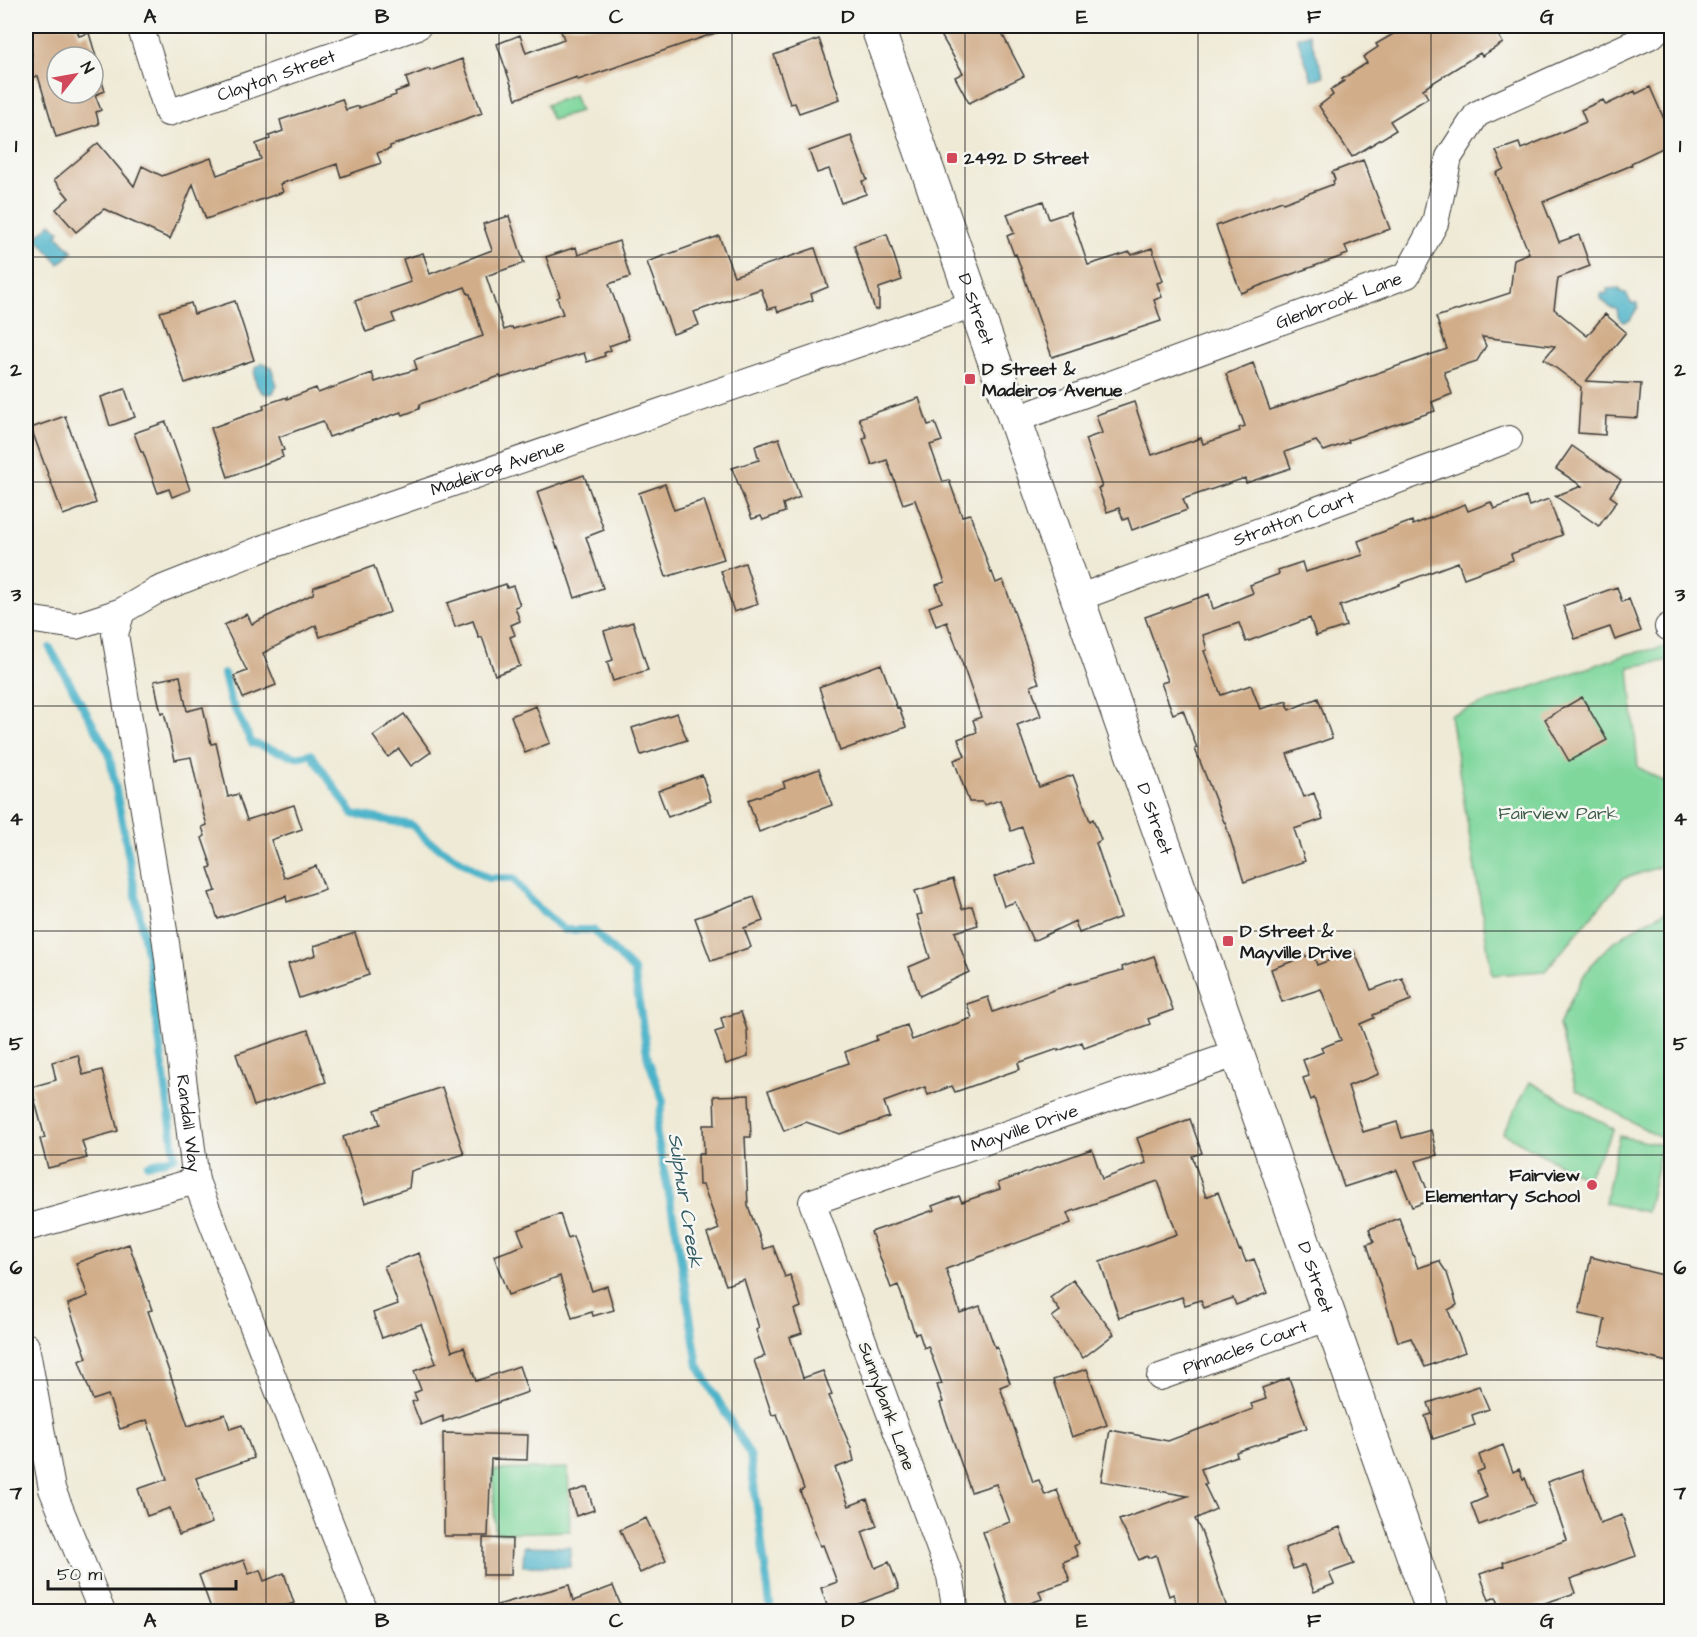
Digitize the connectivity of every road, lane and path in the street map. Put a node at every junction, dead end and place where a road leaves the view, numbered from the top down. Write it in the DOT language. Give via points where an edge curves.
graph roads {
  1 [pos="140,26"];
  2 [pos="418,26"];
  3 [pos="877,26"];
  4 [pos="1661,26"];
  5 [pos="974,304"];
  6 [pos="1014,420"];
  7 [pos="1509,439"];
  8 [pos="1078,598"];
  9 [pos="122,611"];
  10 [pos="26,616"];
  11 [pos="1238,1053"];
  12 [pos="196,1181"];
  13 [pos="812,1202"];
  14 [pos="26,1228"];
  15 [pos="1330,1317"];
  16 [pos="26,1346"];
  17 [pos="1160,1377"];
  18 [pos="102,1611"];
  19 [pos="365,1611"];
  20 [pos="956,1611"];
  21 [pos="1433,1611"];
  1 -- 2 [label="street, Clayton Street" via="168,113"];
  3 -- 5 [label="main road, D Street"];
  4 -- 6 [label="street, Glenbrook Lane" via="1652,35 1477,114 1449,157 1435,223 1407,275"];
  5 -- 6 [label="main road, D Street"];
  5 -- 9 [label="street, Madeiros Avenue" via="272,545 158,590"];
  6 -- 8 [label="main road, D Street"];
  7 -- 8 [label="street, Stratton Court"];
  8 -- 11 [label="main road, D Street"];
  9 -- 10 [label="street, Madeiros Avenue" via="76,626"];
  9 -- 12 [label="street, Randall Way" via="115,634 166,944"];
  11 -- 13 [label="street, Mayville Drive"];
  11 -- 15 [label="main road, D Street"];
  12 -- 14 [label="street"];
  12 -- 19 [label="street, Randall Way"];
  13 -- 20 [label="street, Sunnybank Lane" via="950,1576"];
  15 -- 17 [label="street, Pinnacles Court"];
  15 -- 21 [label="main road, D Street"];
  16 -- 18 [label="street" via="52,1489"];
}
